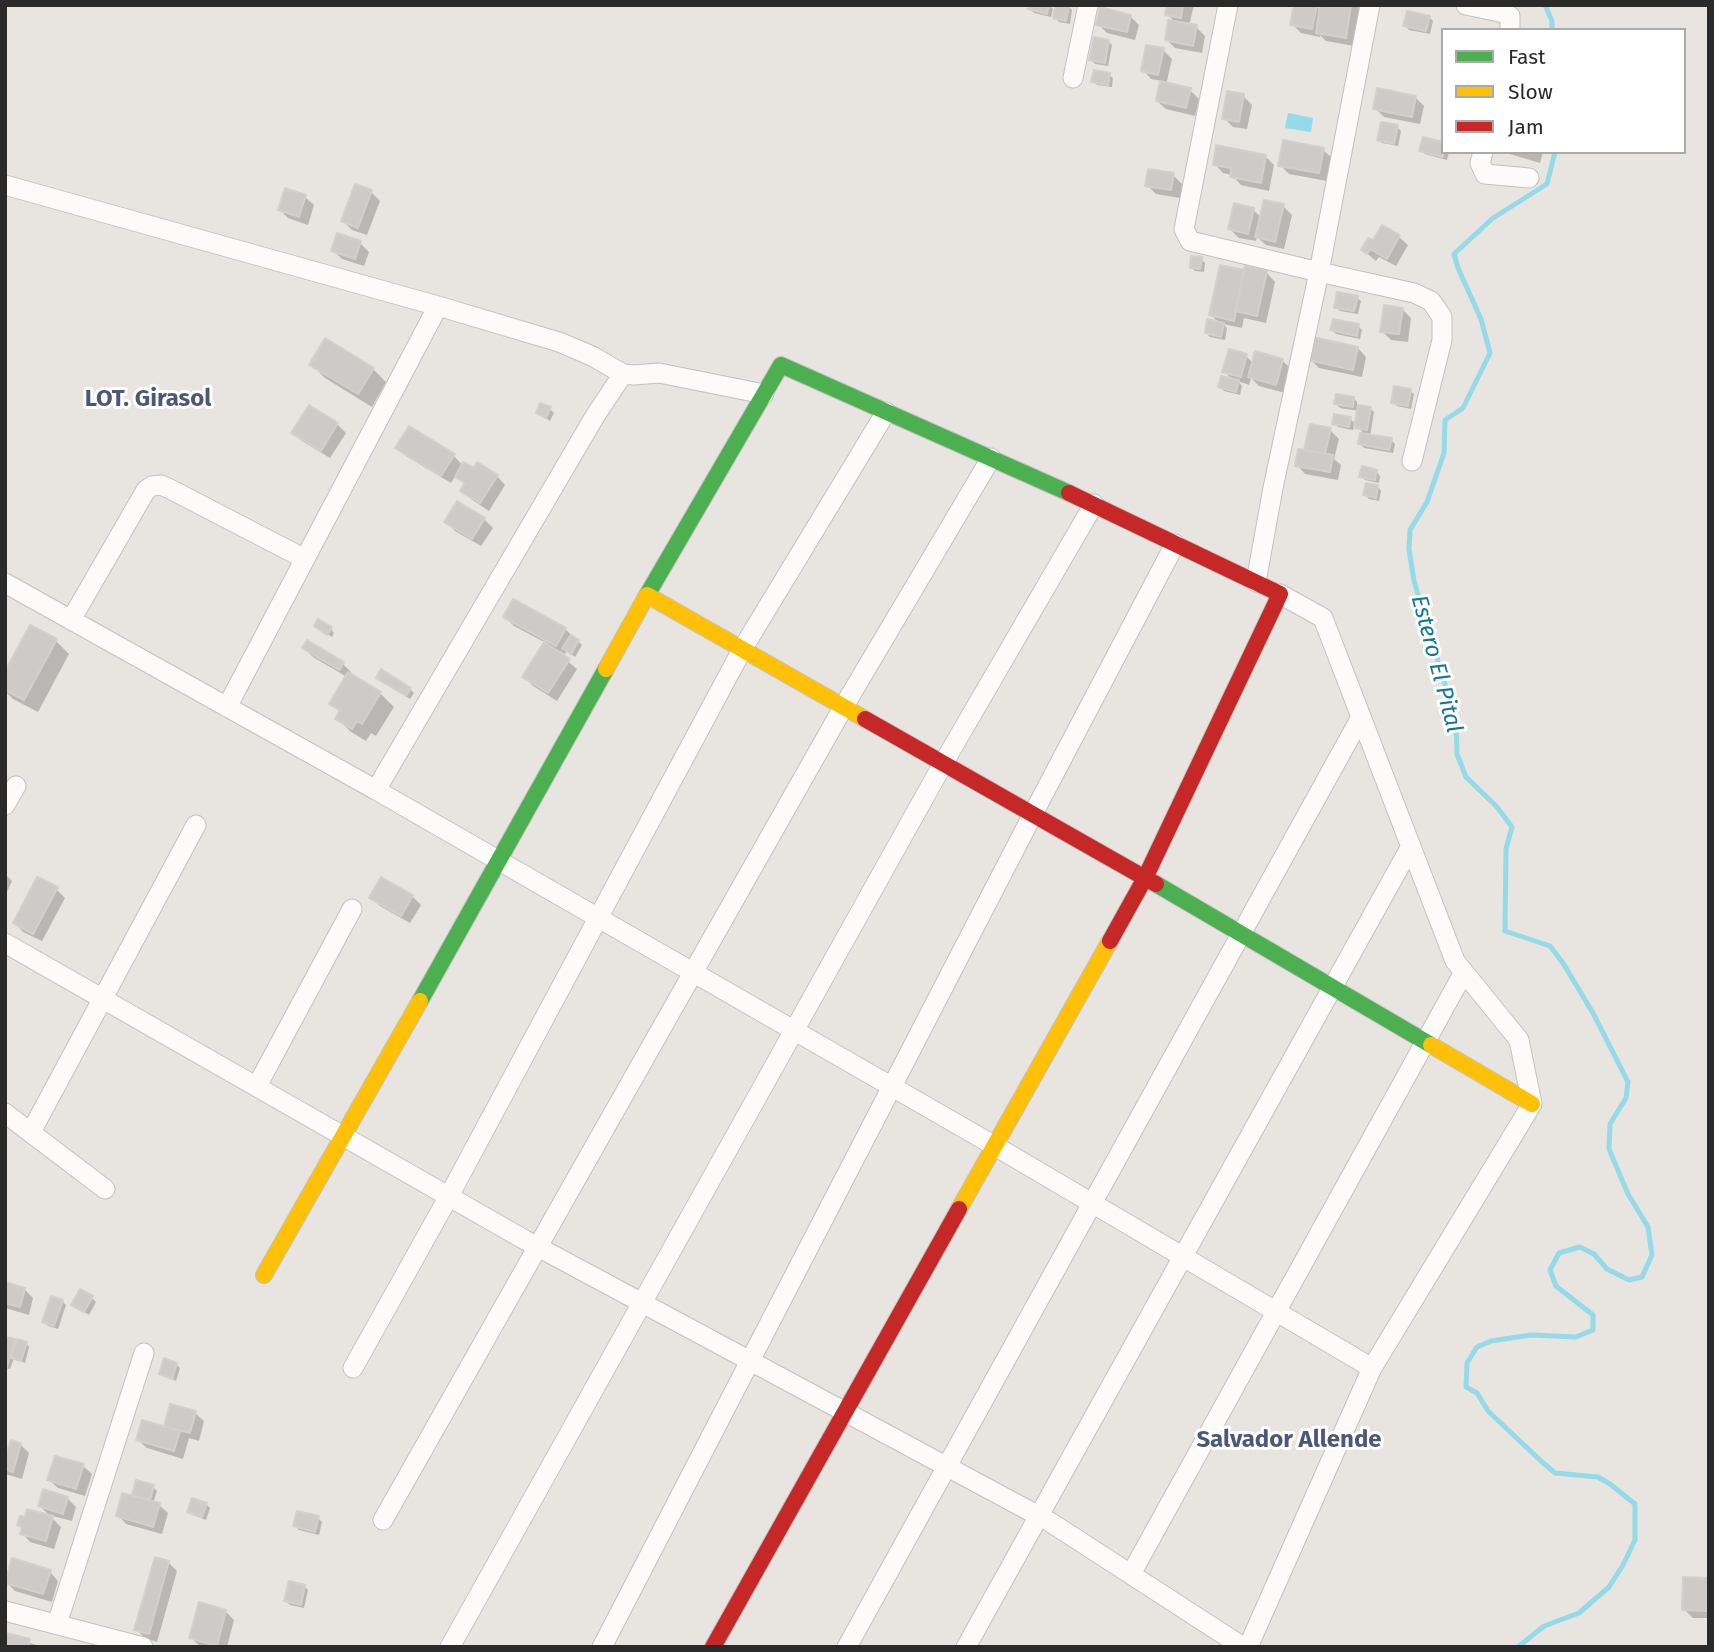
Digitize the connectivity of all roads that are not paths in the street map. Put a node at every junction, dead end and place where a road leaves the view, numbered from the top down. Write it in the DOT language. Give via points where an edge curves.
graph roads {
  1 [pos="1088,5"];
  2 [pos="1228,5"];
  3 [pos="1370,5"];
  4 [pos="1466,5"];
  5 [pos="1510,28"];
  6 [pos="1073,78"];
  7 [pos="1482,154"];
  8 [pos="1529,178"];
  9 [pos="5,185"];
  10 [pos="1319,272"];
  11 [pos="438,306"];
  12 [pos="624,374"];
  13 [pos="764,394"];
  14 [pos="886,412"];
  15 [pos="991,458"];
  16 [pos="1412,461"];
  17 [pos="1094,504"];
  18 [pos="1175,544"];
  19 [pos="305,559"];
  20 [pos="1256,582"];
  21 [pos="5,583"];
  22 [pos="1280,594"];
  23 [pos="647,595"];
  24 [pos="71,620"];
  25 [pos="743,648"];
  26 [pos="844,706"];
  27 [pos="227,707"];
  28 [pos="1361,717"];
  29 [pos="944,762"];
  30 [pos="16,786"];
  31 [pos="376,790"];
  32 [pos="5,805"];
  33 [pos="1033,814"];
  34 [pos="196,825"];
  35 [pos="1411,846"];
  36 [pos="499,861"];
  37 [pos="1145,878"];
  38 [pos="352,909"];
  39 [pos="597,917"];
  40 [pos="1241,934"];
  41 [pos="5,943"];
  42 [pos="693,972"];
  43 [pos="1464,972"];
  44 [pos="1332,987"];
  45 [pos="102,998"];
  46 [pos="795,1031"];
  47 [pos="1426,1042"];
  48 [pos="257,1087"];
  49 [pos="891,1087"];
  50 [pos="1532,1104"];
  51 [pos="5,1113"];
  52 [pos="31,1132"];
  53 [pos="343,1136"];
  54 [pos="995,1146"];
  55 [pos="105,1189"];
  56 [pos="449,1196"];
  57 [pos="1093,1203"];
  58 [pos="538,1246"];
  59 [pos="1183,1256"];
  60 [pos="264,1275"];
  61 [pos="643,1304"];
  62 [pos="1276,1311"];
  63 [pos="144,1353"];
  64 [pos="750,1361"];
  65 [pos="353,1368"];
  66 [pos="1372,1368"];
  67 [pos="844,1413"];
  68 [pos="947,1467"];
  69 [pos="1039,1516"];
  70 [pos="383,1520"];
  71 [pos="1131,1574"];
  72 [pos="5,1611"];
  73 [pos="57,1624"];
  74 [pos="115,1643"];
  75 [pos="143,1647"];
  76 [pos="450,1647"];
  77 [pos="602,1647"];
  78 [pos="713,1647"];
  79 [pos="847,1647"];
  80 [pos="966,1647"];
  81 [pos="1245,1647"];
  1 -- 6 [label="street"];
  2 -- 10 [label="street" via="1184,229 1190,241"];
  3 -- 10 [label="street"];
  4 -- 5 [label="street" via="1510,16"];
  7 -- 8 [label="street" via="1480,163 1485,174"];
  9 -- 11 [label="street"];
  10 -- 16 [label="street" via="1413,293 1431,301 1442,317 1442,340"];
  10 -- 20 [label="street"];
  11 -- 12 [label="street" via="559,342"];
  11 -- 19 [label="street"];
  12 -- 13 [label="street" via="659,373"];
  12 -- 31 [label="street"];
  13 -- 14 [label="street" via="781,365"];
  13 -- 23 [label="street"];
  14 -- 15 [label="street"];
  14 -- 25 [label="street"];
  15 -- 17 [label="street"];
  15 -- 26 [label="street"];
  17 -- 18 [label="street"];
  17 -- 29 [label="street"];
  18 -- 20 [label="street"];
  18 -- 33 [label="street"];
  19 -- 24 [label="street" via="170,489 152,486"];
  19 -- 27 [label="street"];
  20 -- 22 [label="street"];
  21 -- 24 [label="street"];
  22 -- 28 [label="street" via="1323,618"];
  22 -- 37 [label="street"];
  23 -- 25 [label="street"];
  23 -- 36 [label="street"];
  24 -- 27 [label="street"];
  25 -- 26 [label="street"];
  25 -- 39 [label="street"];
  26 -- 29 [label="street"];
  26 -- 42 [label="street"];
  27 -- 31 [label="street"];
  28 -- 35 [label="street"];
  28 -- 40 [label="street"];
  29 -- 33 [label="street"];
  29 -- 46 [label="street"];
  30 -- 32 [label="street"];
  31 -- 36 [label="street"];
  33 -- 37 [label="street"];
  33 -- 49 [label="street"];
  34 -- 45 [label="street"];
  35 -- 43 [label="street" via="1455,961"];
  35 -- 44 [label="street"];
  36 -- 39 [label="street"];
  36 -- 53 [label="street"];
  37 -- 40 [label="street"];
  37 -- 54 [label="street"];
  38 -- 48 [label="street"];
  39 -- 42 [label="street"];
  39 -- 56 [label="street"];
  40 -- 44 [label="street"];
  40 -- 57 [label="street"];
  41 -- 45 [label="street"];
  42 -- 46 [label="street"];
  42 -- 58 [label="street"];
  43 -- 47 [label="street"];
  43 -- 50 [label="street" via="1519,1040"];
  44 -- 47 [label="street"];
  44 -- 59 [label="street"];
  45 -- 48 [label="street"];
  45 -- 52 [label="street"];
  46 -- 49 [label="street"];
  46 -- 61 [label="street"];
  47 -- 50 [label="street"];
  47 -- 62 [label="street"];
  48 -- 53 [label="street"];
  49 -- 54 [label="street"];
  49 -- 64 [label="street"];
  50 -- 66 [label="street"];
  51 -- 52 [label="street"];
  52 -- 55 [label="street"];
  53 -- 56 [label="street"];
  53 -- 60 [label="street"];
  54 -- 57 [label="street"];
  54 -- 67 [label="street"];
  56 -- 58 [label="street"];
  56 -- 65 [label="street"];
  57 -- 59 [label="street"];
  57 -- 68 [label="street"];
  58 -- 61 [label="street"];
  58 -- 70 [label="street"];
  59 -- 62 [label="street"];
  59 -- 69 [label="street"];
  61 -- 64 [label="street"];
  61 -- 76 [label="street"];
  62 -- 66 [label="street"];
  62 -- 71 [label="street"];
  63 -- 73 [label="street"];
  64 -- 67 [label="street"];
  64 -- 77 [label="street"];
  66 -- 81 [label="street"];
  67 -- 68 [label="street"];
  67 -- 78 [label="street"];
  68 -- 69 [label="street"];
  68 -- 79 [label="street"];
  69 -- 71 [label="street"];
  69 -- 80 [label="street"];
  71 -- 81 [label="street"];
  72 -- 73 [label="street"];
  73 -- 74 [label="street"];
  74 -- 75 [label="street"];
}
